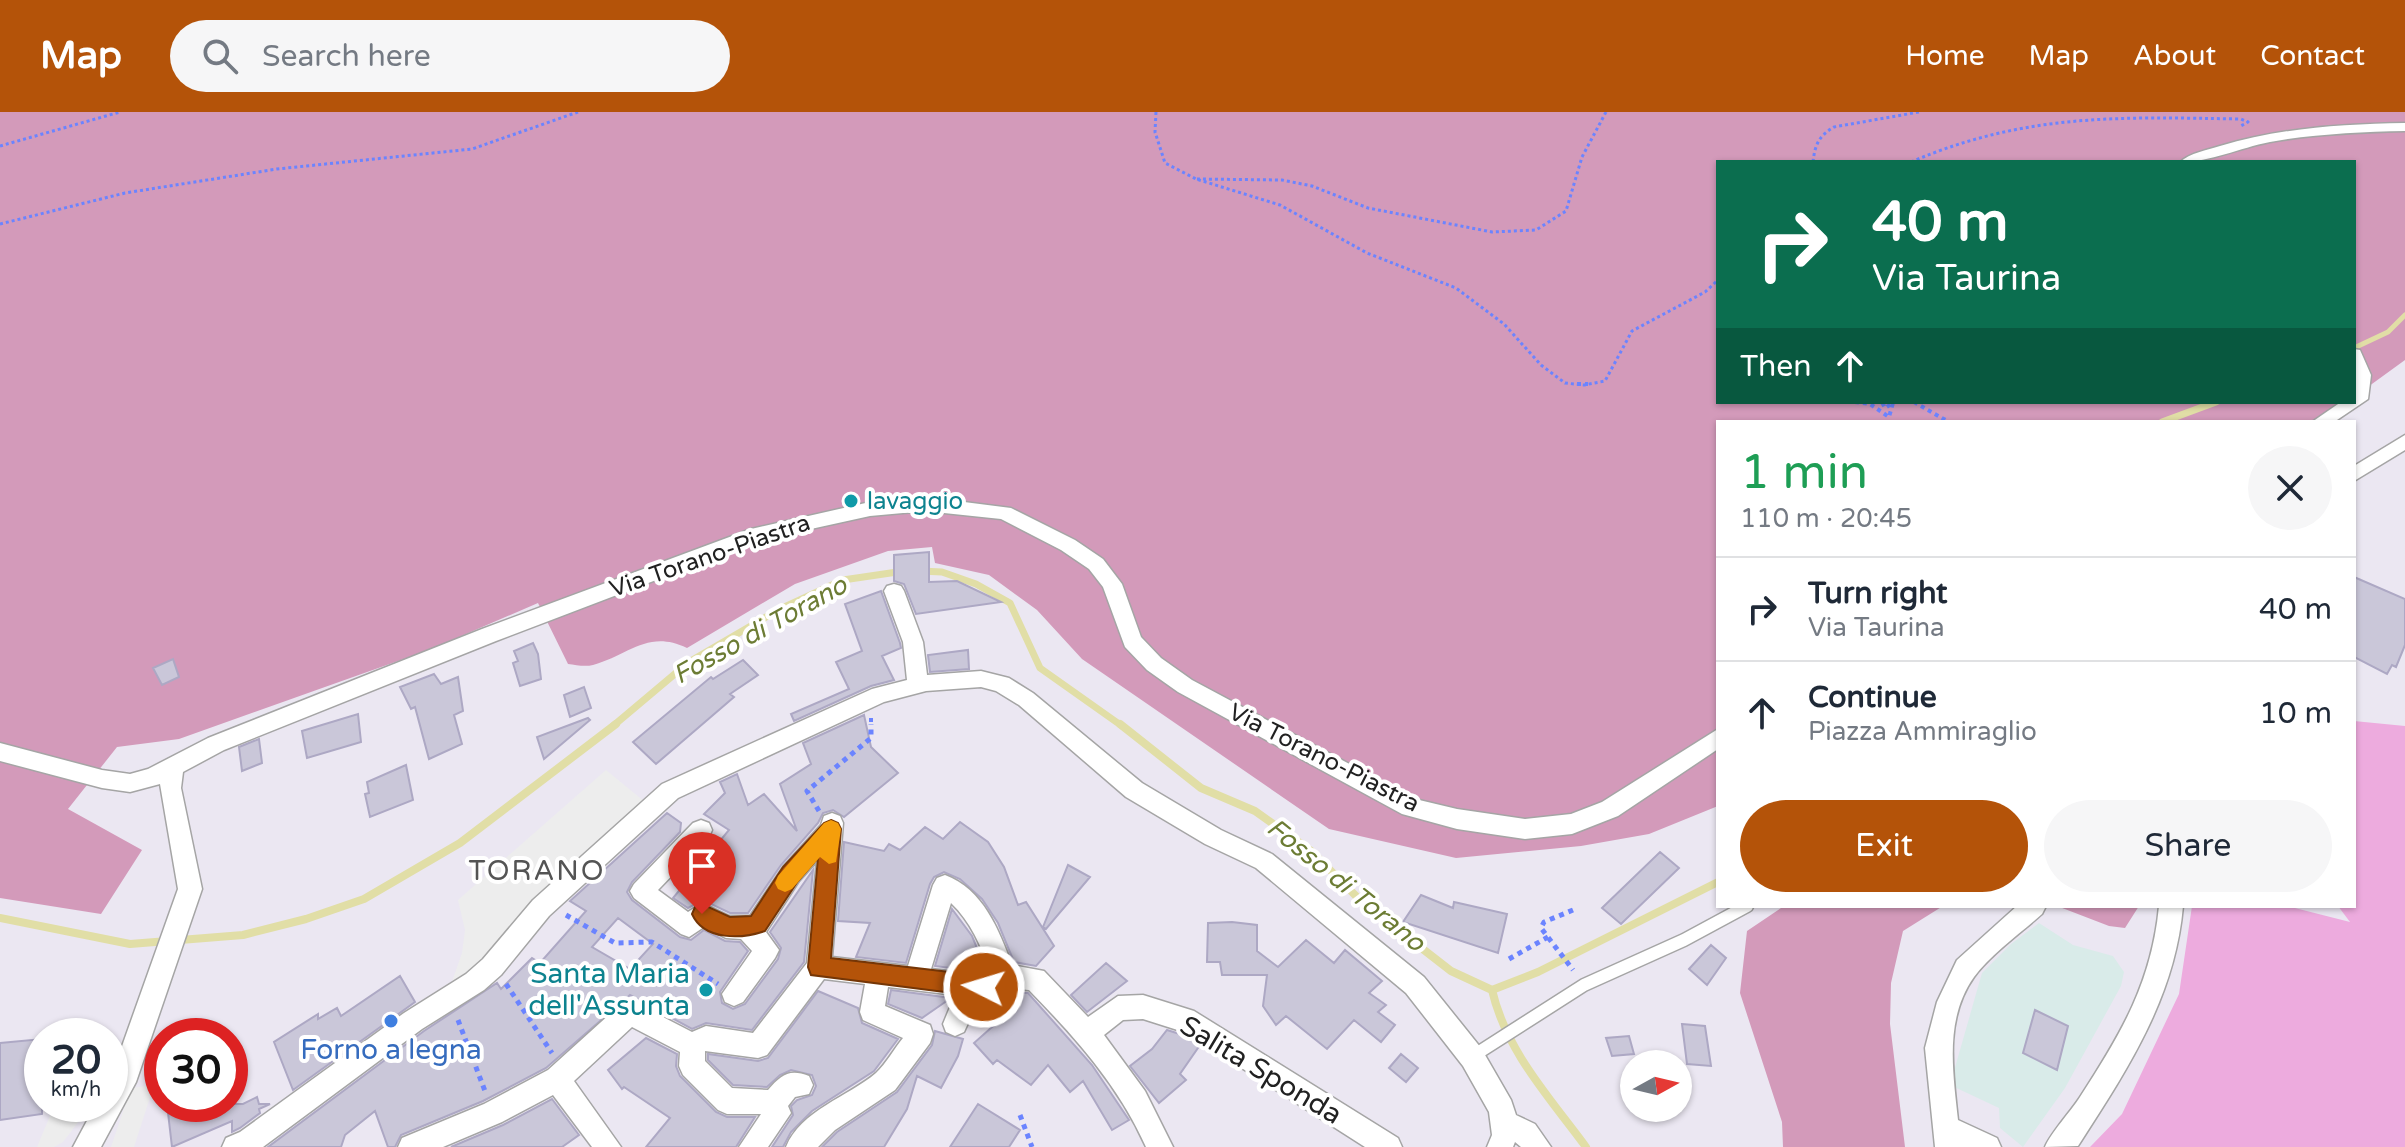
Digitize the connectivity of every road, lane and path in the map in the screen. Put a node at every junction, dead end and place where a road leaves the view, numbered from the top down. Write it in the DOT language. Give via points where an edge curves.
graph roads {
  1 [pos="120,112"];
  2 [pos="578,112"];
  3 [pos="1156,112"];
  4 [pos="1606,112"];
  5 [pos="1919,112"];
  6 [pos="2405,127"];
  7 [pos="0,146"];
  8 [pos="2217,150"];
  9 [pos="1813,160"];
  10 [pos="1916,160"];
  11 [pos="2192,160"];
  12 [pos="1196,179"];
  13 [pos="0,224"];
  14 [pos="1716,282"];
  15 [pos="2356,357"];
  16 [pos="2356,401"];
  17 [pos="1870,404"];
  18 [pos="1893,404"];
  19 [pos="1917,404"];
  20 [pos="2351,404"];
  21 [pos="1943,420"];
  22 [pos="2324,420"];
  23 [pos="2405,441"];
  24 [pos="2356,474"];
  25 [pos="894,591"];
  26 [pos="918,685"];
  27 [pos="863,702"];
  28 [pos="1716,739"];
  29 [pos="0,752"];
  30 [pos="173,766"];
  31 [pos="832,826"];
  32 [pos="701,830"];
  33 [pos="1743,908"];
  34 [pos="2032,908"];
  35 [pos="2171,908"];
  36 [pos="1573,910"];
  37 [pos="563,914"];
  38 [pos="747,928"];
  39 [pos="1548,937"];
  40 [pos="1509,959"];
  41 [pos="819,967"];
  42 [pos="878,976"];
  43 [pos="1579,979"];
  44 [pos="504,980"];
  45 [pos="916,980"];
  46 [pos="994,982"];
  47 [pos="734,994"];
  48 [pos="448,1006"];
  49 [pos="955,1024"];
  50 [pos="1088,1032"];
  51 [pos="693,1044"];
  52 [pos="1481,1050"];
  53 [pos="557,1079"];
  54 [pos="800,1085"];
  55 [pos="773,1104"];
  56 [pos="493,1113"];
  57 [pos="1020,1115"];
  58 [pos="1502,1135"];
  59 [pos="1947,1138"];
  60 [pos="86,1147"];
  61 [pos="235,1147"];
  62 [pos="411,1147"];
  63 [pos="608,1147"];
  64 [pos="752,1147"];
  65 [pos="799,1147"];
  66 [pos="1032,1147"];
  67 [pos="1160,1147"];
  68 [pos="1389,1147"];
  69 [pos="1538,1147"];
  70 [pos="1988,1147"];
  71 [pos="2058,1147"];
  1 -- 7 [label="path"];
  2 -- 13 [label="path" via="472,149 383,156 125,193"];
  3 -- 12 [label="path" via="1155,132 1165,163"];
  4 -- 12 [label="path" via="1582,157 1566,211 1536,230 1492,232 1384,211 1282,180"];
  5 -- 9 [label="path" via="1836,120 1821,129 1812,144"];
  6 -- 8 [label="street" via="2298,132"];
  8 -- 10 [label="path" via="2214,141 2248,122 2127,119 2029,125 1963,140"];
  8 -- 11 [label="street"];
  12 -- 14 [label="path" via="1280,205 1367,253 1456,288 1504,324 1565,383 1605,381 1632,331"];
  15 -- 16 [label="street" via="2364,385"];
  17 -- 18 [label="path" via="1889,417"];
  19 -- 21 [label="path"];
  20 -- 22 [label="street"];
  23 -- 24 [label="street"];
  25 -- 26 [label="street" via="913,642"];
  26 -- 27 [label="street"];
  26 -- 52 [label="street" via="981,679 1026,699 1134,790 1264,861 1415,985"];
  27 -- 31 [label="path" via="873,721 871,738 807,791"];
  27 -- 48 [label="street" via="670,791 541,908 492,967"];
  28 -- 30 [label="street, Via Torano-Piastra" via="1610,809 1572,824 1525,829 1410,807 1185,686 1154,664 1132,641 1112,584 1096,564 1068,545 1004,513 925,504 870,509 758,534 489,635"];
  29 -- 30 [label="street, Via Torano-Piastra" via="130,783"];
  30 -- 60 [label="street" via="170,788 190,889 123,1082"];
  31 -- 38 [label="street" via="758,924"];
  31 -- 41 [label="street"];
  32 -- 38 [label="street" via="642,891 689,926 702,914 726,927"];
  33 -- 52 [label="lane" via="1584,985"];
  34 -- 59 [label="street" via="1966,968 1949,1002 1938,1048"];
  35 -- 71 [label="street" via="2167,953 2139,1023"];
  36 -- 39 [label="path" via="1544,922 1541,928"];
  37 -- 47 [label="path" via="615,943 652,942"];
  38 -- 47 [label="street" via="767,950"];
  39 -- 40 [label="path"];
  39 -- 43 [label="path"];
  41 -- 42 [label="street"];
  41 -- 51 [label="street" via="758,1046 706,1038"];
  42 -- 45 [label="street"];
  42 -- 65 [label="street" via="872,1012 921,1034 886,1081 826,1121"];
  44 -- 53 [label="path" via="559,1062"];
  45 -- 46 [label="street"];
  45 -- 46 [label="street" via="945,885 965,896 989,934"];
  46 -- 49 [label="street" via="963,1004"];
  46 -- 50 [label="street" via="1035,979"];
  48 -- 56 [label="path"];
  48 -- 61 [label="street" via="413,1021"];
  50 -- 67 [label="street" via="1127,1083"];
  50 -- 68 [label="street, Salita Sponda" via="1118,1008 1143,1007 1194,1023"];
  51 -- 53 [label="street" via="630,1012"];
  51 -- 55 [label="street" via="692,1066 727,1101"];
  52 -- 58 [label="street" via="1502,1109"];
  53 -- 56 [label="street"];
  53 -- 63 [label="street"];
  54 -- 55 [label="street" via="790,1084"];
  55 -- 64 [label="street" via="778,1113"];
  56 -- 62 [label="street"];
  57 -- 66 [label="path"];
  58 -- 69 [label="street" via="1526,1133"];
  59 -- 70 [label="street"];
}
